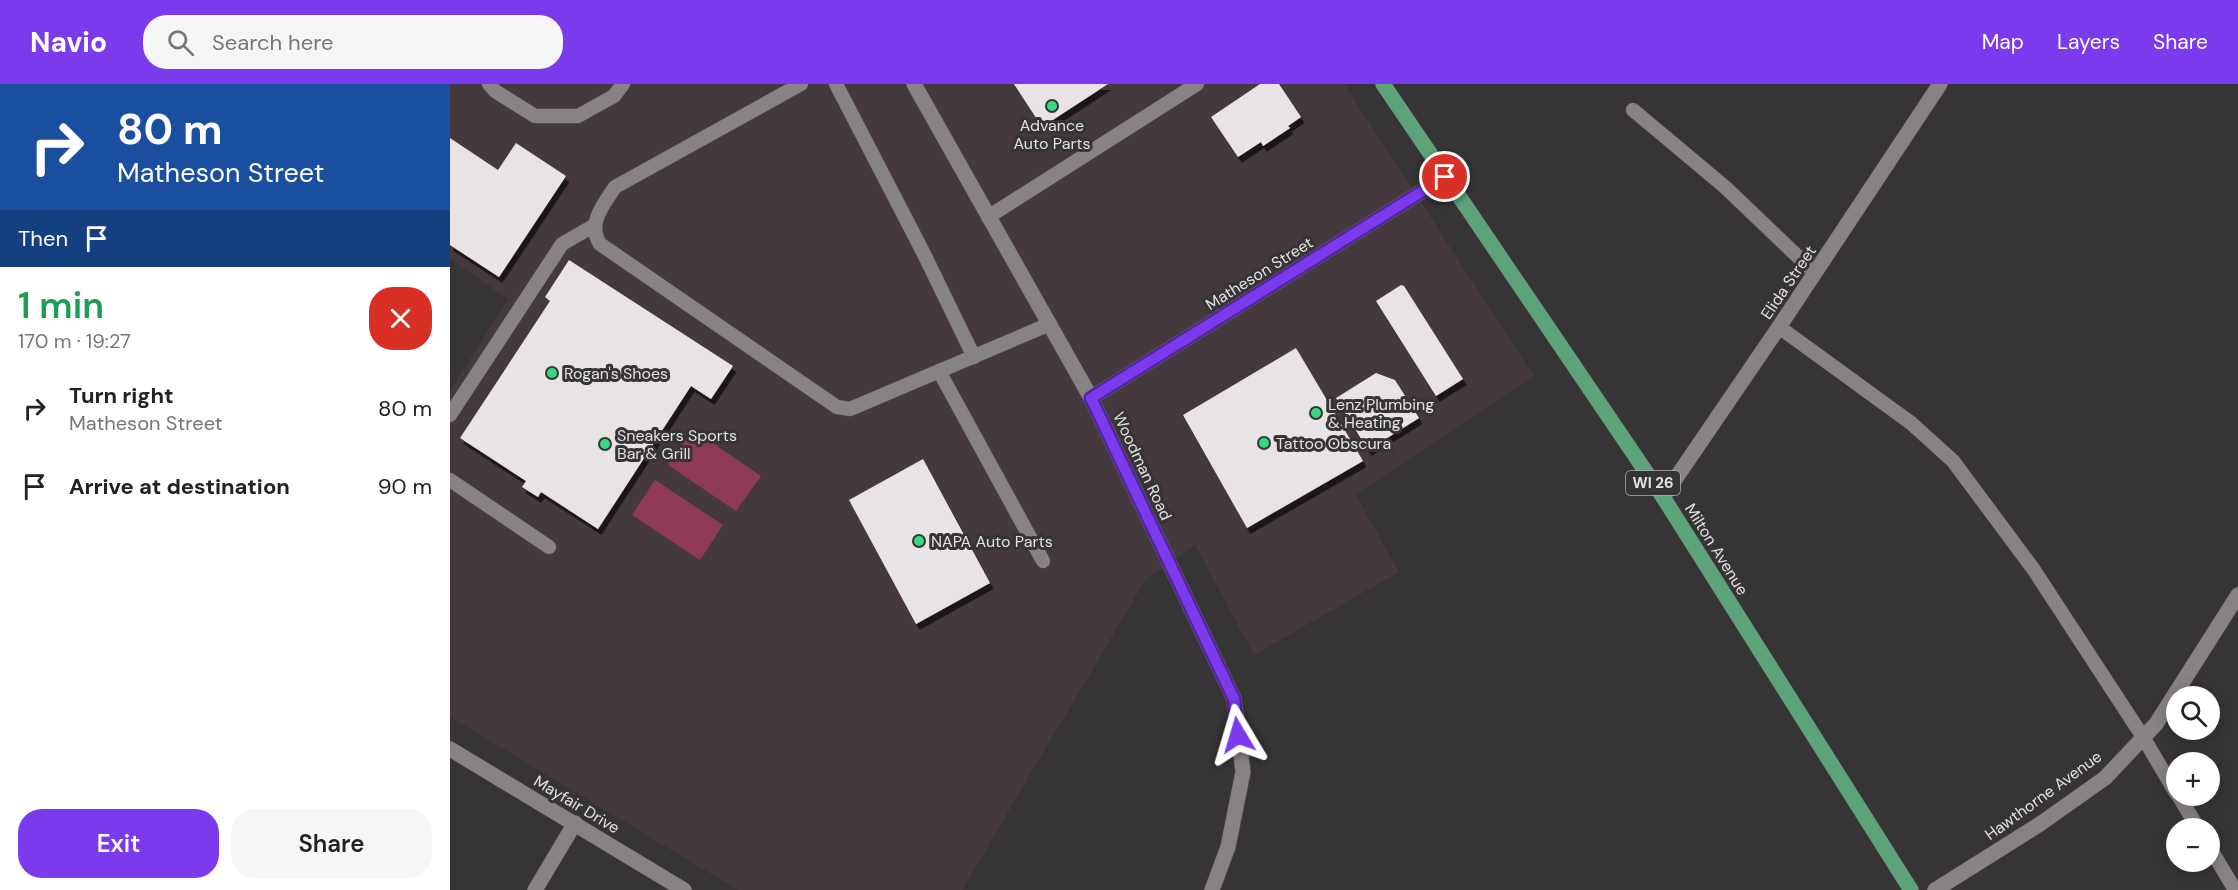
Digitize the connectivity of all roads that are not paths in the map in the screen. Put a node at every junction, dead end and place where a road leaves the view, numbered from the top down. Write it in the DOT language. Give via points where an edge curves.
graph roads {
  1 [pos="489,84"];
  2 [pos="623,84"];
  3 [pos="801,84"];
  4 [pos="836,84"];
  5 [pos="914,84"];
  6 [pos="1197,84"];
  7 [pos="1383,84"];
  8 [pos="1940,84"];
  9 [pos="1633,110"];
  10 [pos="1445,177"];
  11 [pos="988,217"];
  12 [pos="595,225"];
  13 [pos="1815,273"];
  14 [pos="1050,324"];
  15 [pos="1779,327"];
  16 [pos="974,357"];
  17 [pos="939,371"];
  18 [pos="1091,398"];
  19 [pos="450,415"];
  20 [pos="450,480"];
  21 [pos="1663,497"];
  22 [pos="549,547"];
  23 [pos="1043,561"];
  24 [pos="2238,595"];
  25 [pos="2143,737"];
  26 [pos="450,749"];
  27 [pos="2166,776"];
  28 [pos="575,823"];
  29 [pos="2220,865"];
  30 [pos="535,890"];
  31 [pos="684,890"];
  32 [pos="1212,890"];
  33 [pos="1911,890"];
  34 [pos="1935,890"];
  35 [pos="2235,890"];
  1 -- 2 [label="lane" via="535,116 578,116 614,96"];
  3 -- 12 [label="lane" via="615,187"];
  4 -- 16 [label="lane"];
  5 -- 11 [label="street, Woodman Road"];
  6 -- 11 [label="lane"];
  7 -- 10 [label="main road, Milton Avenue / WI 26"];
  8 -- 13 [label="street, Elida Street"];
  9 -- 13 [label="lane" via="1725,187"];
  10 -- 18 [label="street, Matheson Street"];
  10 -- 21 [label="main road, Milton Avenue / WI 26"];
  11 -- 14 [label="street, Woodman Road"];
  12 -- 17 [label="lane" via="600,244 837,407 850,409"];
  12 -- 19 [label="lane" via="562,244"];
  13 -- 15 [label="street, Elida Street"];
  14 -- 16 [label="lane"];
  14 -- 18 [label="street, Woodman Road"];
  15 -- 21 [label="street, Elida Street"];
  15 -- 25 [label="lane" via="1911,423 1953,461 2034,570"];
  16 -- 17 [label="lane"];
  17 -- 23 [label="lane"];
  18 -- 32 [label="street, Woodman Road" via="1234,699 1243,772 1228,847"];
  20 -- 22 [label="lane"];
  21 -- 33 [label="main road, Milton Avenue / WI 26"];
  24 -- 25 [label="street, Hawthorne Avenue" via="2156,724"];
  25 -- 27 [label="lane"];
  25 -- 34 [label="street, Hawthorne Avenue" via="2105,778"];
  26 -- 28 [label="street, Mayfair Drive"];
  28 -- 30 [label="street"];
  28 -- 31 [label="street, Mayfair Drive"];
  29 -- 35 [label="lane"];
}
